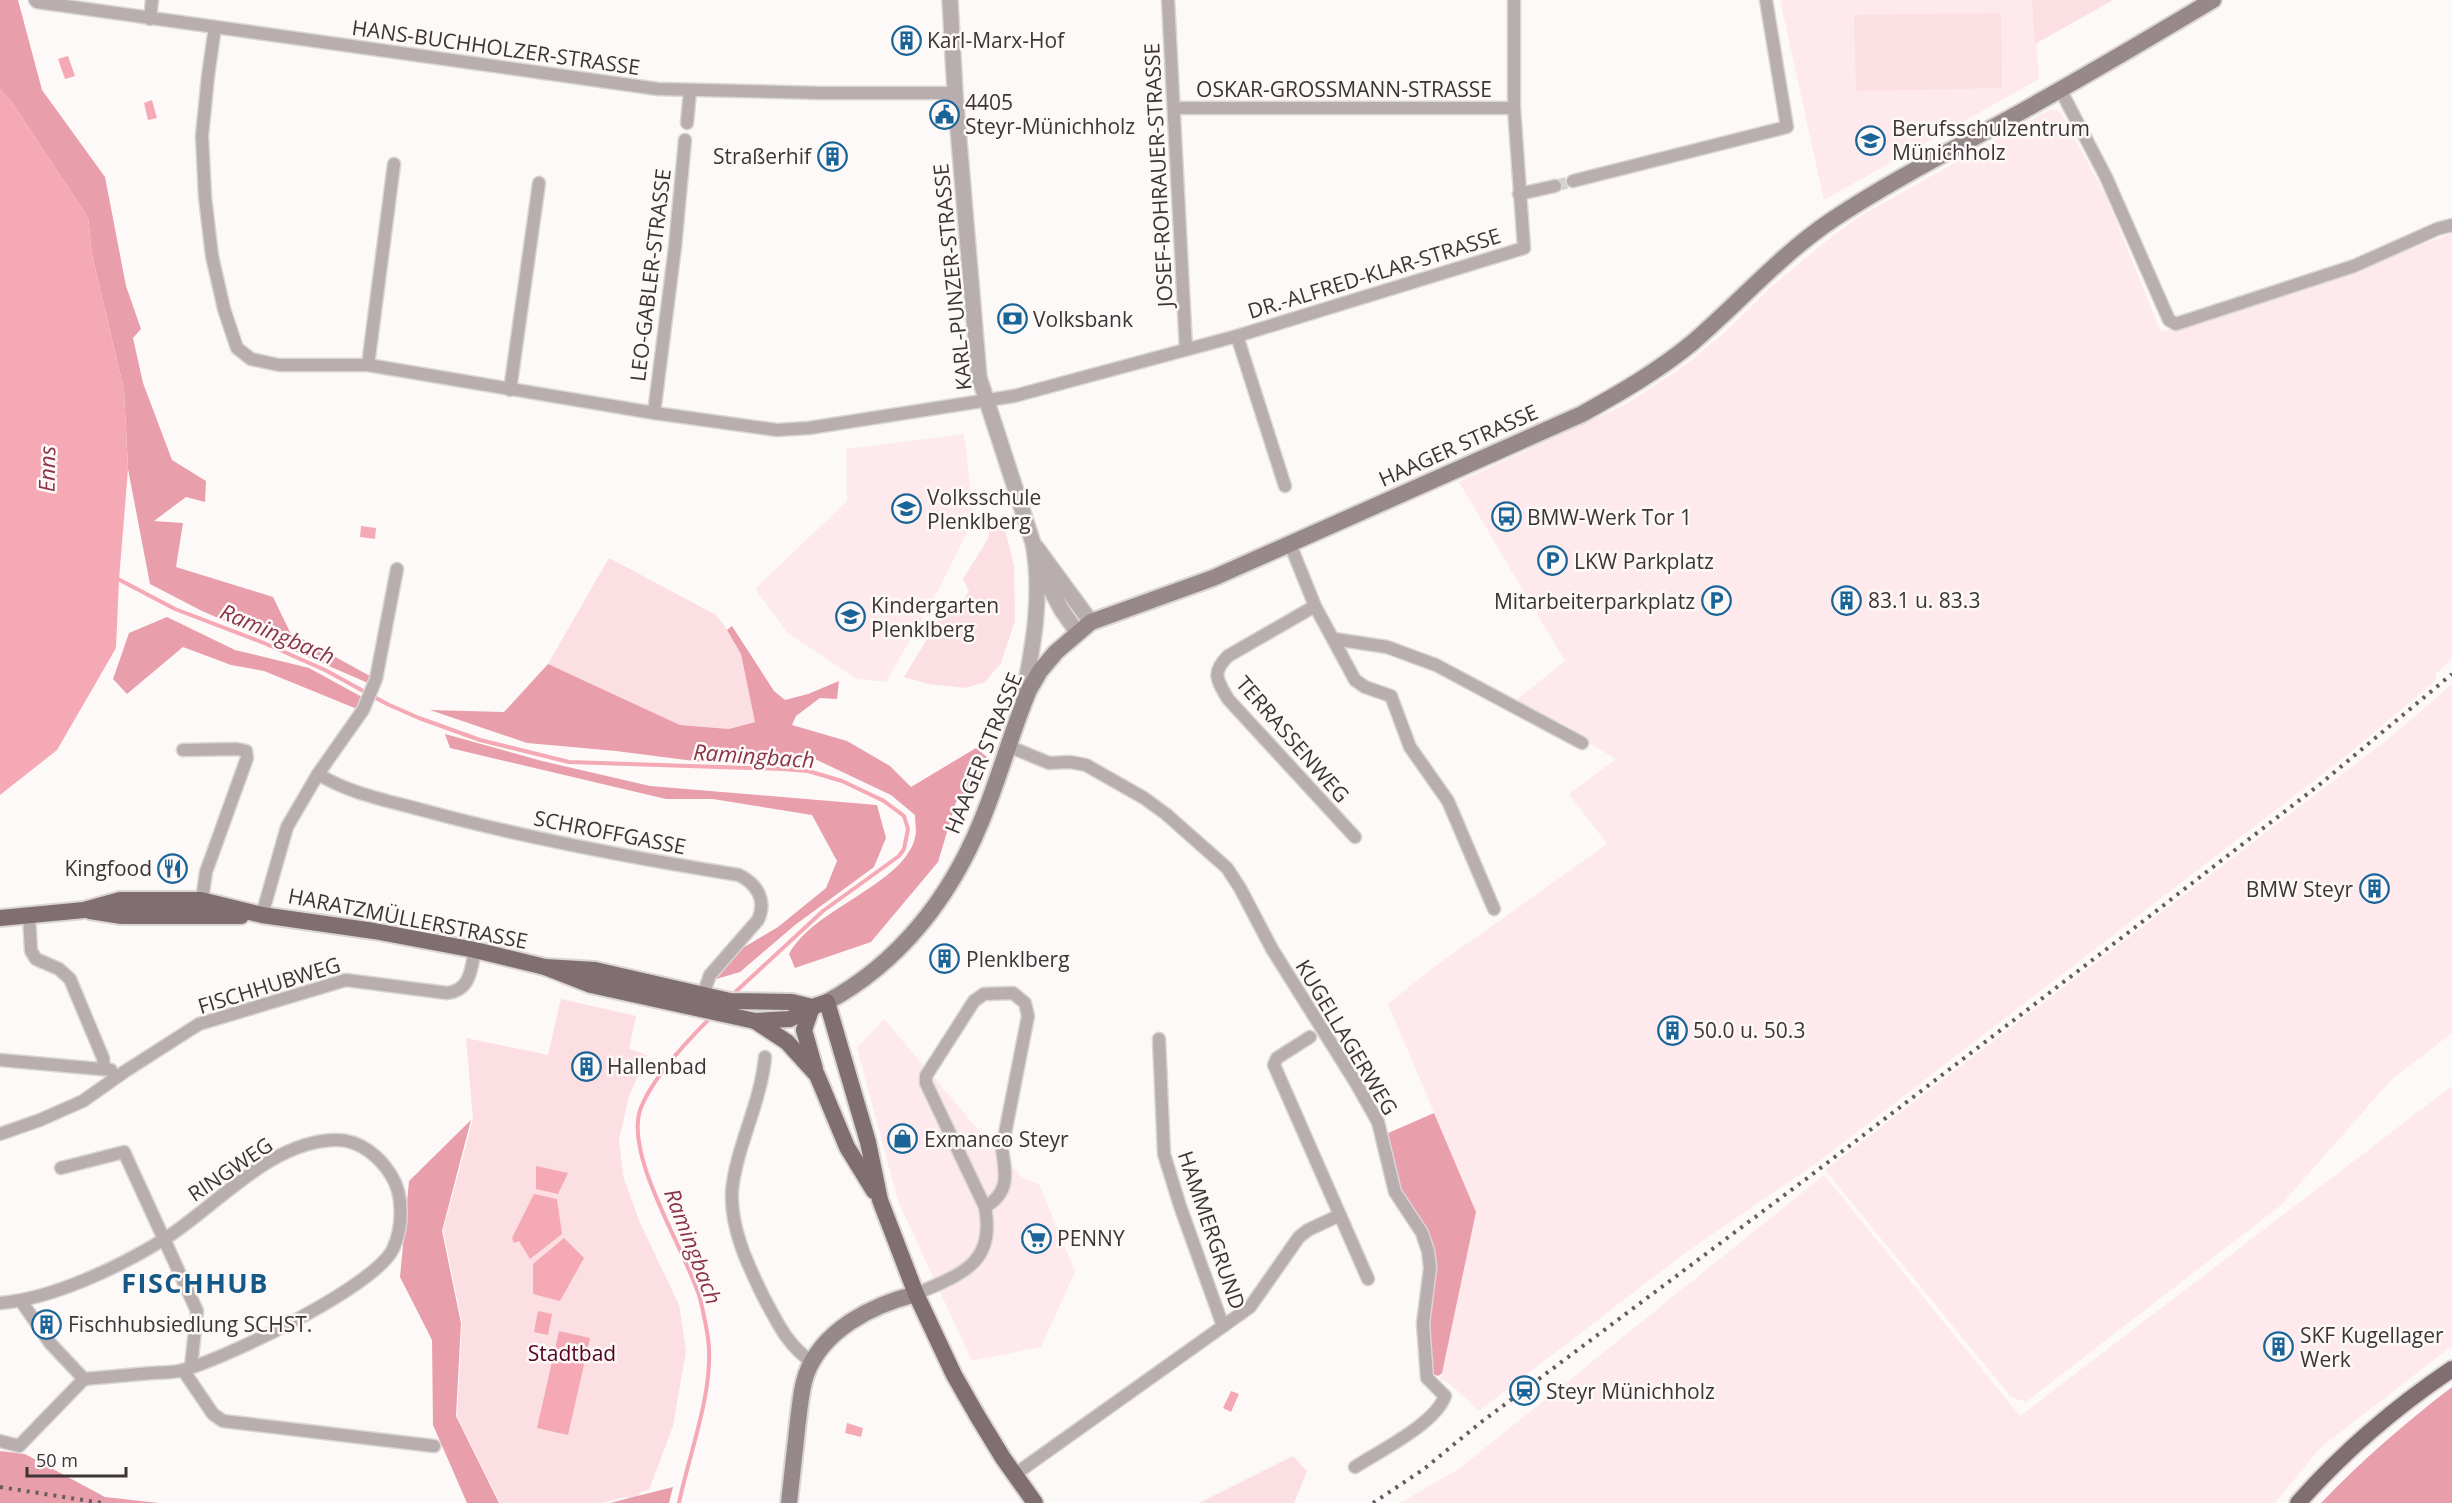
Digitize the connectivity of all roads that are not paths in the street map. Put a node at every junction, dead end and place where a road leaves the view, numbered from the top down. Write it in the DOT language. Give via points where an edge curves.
graph roads {
  1 [pos="34,0"];
  2 [pos="152,0"];
  3 [pos="950,0"];
  4 [pos="1168,0"];
  5 [pos="1514,0"];
  6 [pos="1766,0"];
  7 [pos="2213,0"];
  8 [pos="150,19"];
  9 [pos="215,27"];
  10 [pos="2060,89"];
  11 [pos="690,91"];
  12 [pos="955,93"];
  13 [pos="1174,108"];
  14 [pos="1514,108"];
  15 [pos="687,123"];
  16 [pos="685,140"];
  17 [pos="394,164"];
  18 [pos="1573,181"];
  19 [pos="539,183"];
  20 [pos="1555,186"];
  21 [pos="1519,194"];
  22 [pos="2452,225"];
  23 [pos="1237,336"];
  24 [pos="1186,349"];
  25 [pos="368,365"];
  26 [pos="510,390"];
  27 [pos="986,402"];
  28 [pos="654,413"];
  29 [pos="1285,486"];
  30 [pos="1033,543"];
  31 [pos="1290,544"];
  32 [pos="1037,564"];
  33 [pos="397,569"];
  34 [pos="1315,606"];
  35 [pos="1091,622"];
  36 [pos="1077,632"];
  37 [pos="1334,639"];
  38 [pos="1021,710"];
  39 [pos="1582,743"];
  40 [pos="1008,746"];
  41 [pos="183,750"];
  42 [pos="318,774"];
  43 [pos="1354,837"];
  44 [pos="201,900"];
  45 [pos="1494,909"];
  46 [pos="84,910"];
  47 [pos="29,914"];
  48 [pos="262,915"];
  49 [pos="0,918"];
  50 [pos="200,918"];
  51 [pos="475,950"];
  52 [pos="703,1000"];
  53 [pos="820,1004"];
  54 [pos="755,1021"];
  55 [pos="1310,1037"];
  56 [pos="1159,1039"];
  57 [pos="765,1057"];
  58 [pos="0,1060"];
  59 [pos="104,1068"];
  60 [pos="123,1072"];
  61 [pos="817,1075"];
  62 [pos="0,1134"];
  63 [pos="61,1168"];
  64 [pos="880,1200"];
  65 [pos="985,1207"];
  66 [pos="1340,1215"];
  67 [pos="164,1239"];
  68 [pos="1368,1279"];
  69 [pos="916,1294"];
  70 [pos="21,1301"];
  71 [pos="0,1303"];
  72 [pos="1223,1326"];
  73 [pos="812,1362"];
  74 [pos="187,1368"];
  75 [pos="2452,1369"];
  76 [pos="84,1379"];
  77 [pos="0,1441"];
  78 [pos="434,1446"];
  79 [pos="1355,1467"];
  80 [pos="1014,1475"];
  81 [pos="789,1503"];
  82 [pos="1035,1503"];
  83 [pos="2298,1503"];
  1 -- 8 [label="street, HANS-BUCHHOLZER-STRASSE"];
  2 -- 8 [label="street"];
  3 -- 12 [label="street, KARL-PUNZER-STRASSE"];
  4 -- 13 [label="street, JOSEF-ROHRAUER-STRASSE"];
  5 -- 14 [label="street"];
  6 -- 18 [label="street" via="1787,127"];
  7 -- 10 [label="main road, HAAGER STRASSE"];
  8 -- 9 [label="street, HANS-BUCHHOLZER-STRASSE"];
  9 -- 11 [label="street, HANS-BUCHHOLZER-STRASSE"];
  9 -- 25 [label="street, LEO-GABLER-STRASSE" via="202,136 204,187 212,256 237,348 251,359 279,365"];
  10 -- 22 [label="street" via="2106,177 2169,321 2176,324 2354,266"];
  10 -- 31 [label="main road, HAAGER STRASSE" via="1830,221 1783,258 1694,341 1633,386 1530,438"];
  11 -- 12 [label="street, HANS-BUCHHOLZER-STRASSE"];
  11 -- 15 [label="street"];
  12 -- 27 [label="street, KARL-PUNZER-STRASSE" via="976,354"];
  13 -- 14 [label="street, OSKAR-GROSSMANN-STRASSE"];
  13 -- 24 [label="street, JOSEF-ROHRAUER-STRASSE"];
  14 -- 21 [label="street"];
  16 -- 28 [label="street, LEO-GABLER-STRASSE"];
  17 -- 25 [label="street"];
  19 -- 26 [label="street"];
  20 -- 21 [label="street"];
  21 -- 23 [label="street, DR.-ALFRED-KLAR-STRASSE" via="1524,248"];
  23 -- 24 [label="street, DR.-ALFRED-KLAR-STRASSE"];
  23 -- 29 [label="street, DR.-ALFRED-KLAR-STRASSE"];
  24 -- 27 [label="street, DR.-ALFRED-KLAR-STRASSE"];
  25 -- 26 [label="street, LEO-GABLER-STRASSE"];
  26 -- 28 [label="street, LEO-GABLER-STRASSE"];
  27 -- 28 [label="street, LEO-GABLER-STRASSE" via="809,429"];
  27 -- 30 [label="street, KARL-PUNZER-STRASSE"];
  30 -- 32 [label="street, KARL-PUNZER-STRASSE"];
  30 -- 35 [label="street, KARL-PUNZER-STRASSE"];
  31 -- 34 [label="street"];
  31 -- 35 [label="main road, HAAGER STRASSE" via="1213,578"];
  32 -- 36 [label="street, KARL-PUNZER-STRASSE"];
  32 -- 38 [label="street, KARL-PUNZER-STRASSE" via="1035,634"];
  33 -- 42 [label="street" via="376,679 363,710"];
  34 -- 37 [label="street"];
  34 -- 43 [label="street, TERRASSENWEG" via="1228,656 1218,666 1216,680 1228,699"];
  35 -- 36 [label="main road, HAAGER STRASSE"];
  36 -- 38 [label="main road, HAAGER STRASSE" via="1040,671"];
  37 -- 39 [label="street" via="1387,648 1436,665"];
  37 -- 45 [label="street" via="1355,680 1391,696 1410,747 1448,801"];
  38 -- 40 [label="main road, HAAGER STRASSE"];
  40 -- 53 [label="main road, HAAGER STRASSE" via="982,821 937,905 875,970"];
  40 -- 79 [label="street, KUGELLAGERWEG" via="1049,763 1086,765 1166,814 1227,868 1378,1122 1395,1192 1419,1227 1428,1251 1430,1268 1423,1324 1427,1378 1445,1396 1440,1408 1425,1422"];
  41 -- 44 [label="street" via="237,749 246,751 247,758 206,872"];
  42 -- 48 [label="street" via="287,827"];
  42 -- 52 [label="street, SCHROFFGASSE" via="373,796 497,830 749,880 758,890 761,913 710,975"];
  44 -- 46 [label="main road, HARATZMÜLLERSTRASSE" via="120,900"];
  44 -- 48 [label="main road, HARATZMÜLLERSTRASSE"];
  44 -- 50 [label="street"];
  46 -- 47 [label="main road, HARATZMÜLLERSTRASSE"];
  46 -- 50 [label="main road, HARATZMÜLLERSTRASSE" via="122,916"];
  47 -- 49 [label="main road, HARATZMÜLLERSTRASSE"];
  47 -- 59 [label="street" via="31,951 36,959 59,969 70,979"];
  48 -- 50 [label="main road, HARATZMÜLLERSTRASSE"];
  48 -- 51 [label="main road, HARATZMÜLLERSTRASSE"];
  51 -- 52 [label="main road, HARATZMÜLLERSTRASSE" via="545,967 591,985"];
  51 -- 60 [label="street, FISCHHUBWEG" via="468,980 456,991 447,993 353,979 339,981 199,1024"];
  52 -- 53 [label="main road, HARATZMÜLLERSTRASSE"];
  52 -- 54 [label="main road, HARATZMÜLLERSTRASSE"];
  53 -- 54 [label="main road" via="790,1019"];
  53 -- 61 [label="main road" via="804,1030"];
  53 -- 64 [label="main road" via="868,1142"];
  54 -- 61 [label="main road" via="787,1042"];
  55 -- 66 [label="street" via="1277,1058 1274,1065"];
  56 -- 72 [label="street, HAMMERGRUND" via="1164,1155"];
  57 -- 73 [label="street" via="734,1178 732,1203 742,1247 760,1290 786,1339"];
  58 -- 59 [label="street"];
  59 -- 60 [label="street"];
  60 -- 62 [label="street, FISCHHUBWEG" via="83,1101"];
  61 -- 64 [label="main road" via="847,1147"];
  63 -- 67 [label="street" via="124,1152"];
  64 -- 69 [label="main road"];
  65 -- 65 [label="street" via="1003,1191 1002,1149 1028,1016 1025,1003 1013,993 984,994 974,1001 926,1079"];
  65 -- 69 [label="street" via="987,1243 974,1262 955,1277"];
  66 -- 68 [label="street"];
  66 -- 72 [label="street, HAMMERGRUND" via="1299,1237 1250,1307"];
  67 -- 70 [label="street, RINGWEG" via="96,1275"];
  67 -- 74 [label="street" via="198,1311"];
  67 -- 74 [label="street, RINGWEG" via="266,1163 315,1141 340,1140 365,1148 384,1163 399,1188 400,1217 392,1249 370,1274 272,1334"];
  69 -- 73 [label="main road" via="881,1305 846,1325"];
  69 -- 80 [label="main road" via="954,1375"];
  70 -- 71 [label="street, RINGWEG"];
  70 -- 76 [label="street" via="50,1342"];
  72 -- 80 [label="street, HAMMERGRUND"];
  73 -- 81 [label="main road" via="802,1394"];
  74 -- 76 [label="street, RINGWEG"];
  74 -- 78 [label="street" via="213,1414 223,1421"];
  75 -- 83 [label="main road" via="2372,1428 2333,1463"];
  76 -- 77 [label="street" via="19,1446"];
  80 -- 82 [label="main road"];
}
